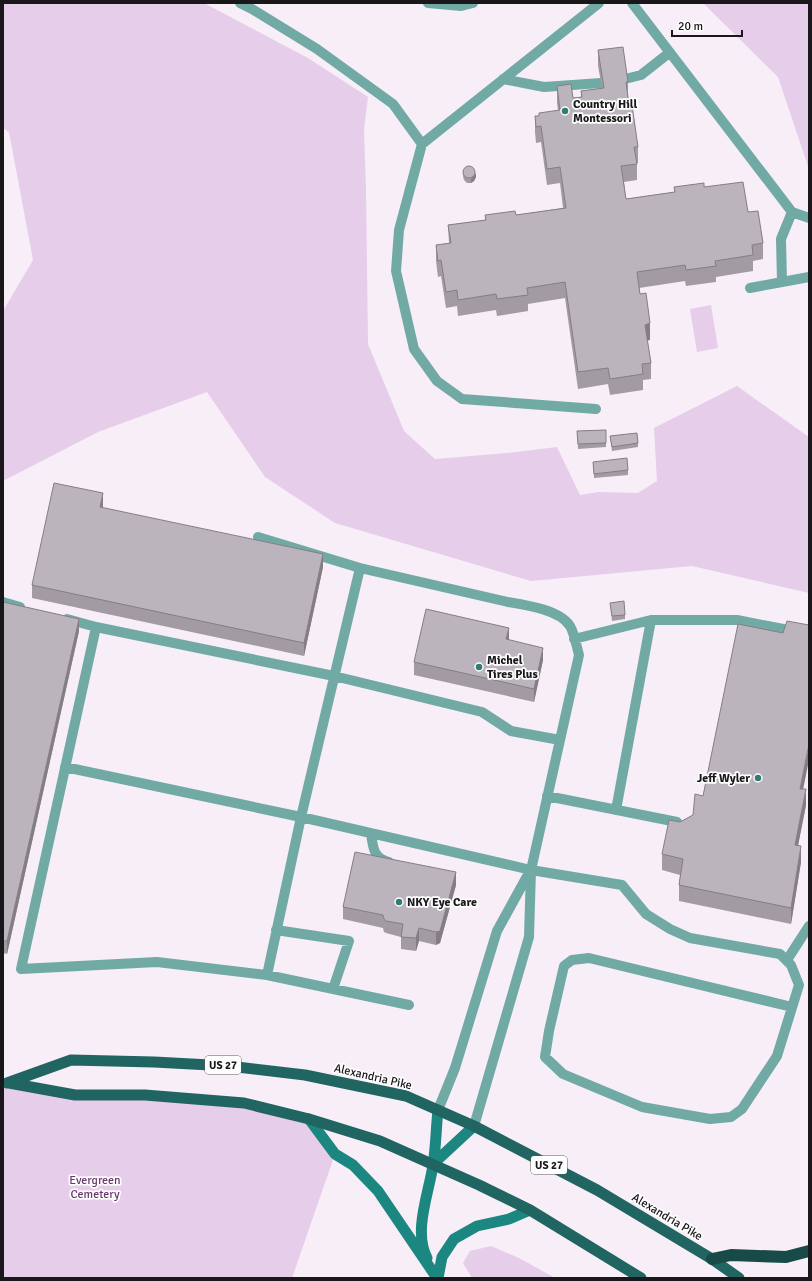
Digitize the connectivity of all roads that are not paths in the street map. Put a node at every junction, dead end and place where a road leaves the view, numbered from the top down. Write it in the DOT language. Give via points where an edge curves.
graph roads {
  1 [pos="240,3"];
  2 [pos="428,3"];
  3 [pos="473,3"];
  4 [pos="599,3"];
  5 [pos="632,3"];
  6 [pos="255,6"];
  7 [pos="669,54"];
  8 [pos="625,79"];
  9 [pos="503,80"];
  10 [pos="601,83"];
  11 [pos="422,144"];
  12 [pos="792,212"];
  13 [pos="809,218"];
  14 [pos="809,277"];
  15 [pos="782,282"];
  16 [pos="750,288"];
  17 [pos="596,408"];
  18 [pos="258,537"];
  19 [pos="360,568"];
  20 [pos="3,602"];
  21 [pos="32,610"];
  22 [pos="60,618"];
  23 [pos="651,620"];
  24 [pos="96,628"];
  25 [pos="809,634"];
  26 [pos="574,639"];
  27 [pos="334,676"];
  28 [pos="560,740"];
  29 [pos="65,767"];
  30 [pos="547,796"];
  31 [pos="616,810"];
  32 [pos="301,817"];
  33 [pos="677,822"];
  34 [pos="371,833"];
  35 [pos="397,864"];
  36 [pos="531,870"];
  37 [pos="809,926"];
  38 [pos="276,930"];
  39 [pos="787,960"];
  40 [pos="267,975"];
  41 [pos="332,989"];
  42 [pos="409,1005"];
  43 [pos="792,1007"];
  44 [pos="5,1083"];
  45 [pos="438,1110"];
  46 [pos="309,1119"];
  47 [pos="474,1126"];
  48 [pos="433,1164"];
  49 [pos="530,1210"];
  50 [pos="809,1251"];
  51 [pos="712,1259"];
  52 [pos="438,1278"];
  53 [pos="642,1278"];
  54 [pos="739,1278"];
  1 -- 6 [label="lane"];
  2 -- 3 [label="lane" via="461,6"];
  4 -- 9 [label="lane"];
  5 -- 7 [label="lane"];
  6 -- 11 [label="lane" via="393,104"];
  7 -- 8 [label="lane" via="641,75"];
  7 -- 12 [label="lane"];
  9 -- 10 [label="lane" via="544,87"];
  9 -- 11 [label="lane"];
  11 -- 17 [label="lane" via="399,230 396,271 414,349 437,381 462,399"];
  12 -- 13 [label="lane"];
  12 -- 15 [label="lane" via="781,239"];
  14 -- 15 [label="lane"];
  15 -- 16 [label="lane"];
  18 -- 19 [label="lane"];
  19 -- 26 [label="lane" via="531,605 558,614 570,626"];
  19 -- 27 [label="lane"];
  20 -- 21 [label="lane"];
  22 -- 24 [label="lane"];
  23 -- 25 [label="lane" via="737,620"];
  23 -- 26 [label="lane"];
  23 -- 31 [label="lane"];
  24 -- 27 [label="lane"];
  24 -- 29 [label="lane"];
  26 -- 28 [label="lane" via="579,656"];
  27 -- 28 [label="lane" via="482,712 511,731"];
  27 -- 32 [label="lane"];
  28 -- 30 [label="lane"];
  29 -- 32 [label="lane"];
  29 -- 40 [label="lane" via="21,969 157,962"];
  30 -- 31 [label="lane"];
  30 -- 36 [label="lane"];
  31 -- 33 [label="lane"];
  32 -- 34 [label="lane"];
  32 -- 38 [label="lane"];
  34 -- 35 [label="lane" via="373,852 382,861"];
  34 -- 36 [label="lane"];
  36 -- 39 [label="lane" via="622,886 646,914 690,938 780,954"];
  36 -- 45 [label="lane" via="497,931 455,1068"];
  36 -- 47 [label="lane" via="529,937"];
  37 -- 39 [label="lane"];
  38 -- 40 [label="lane"];
  38 -- 41 [label="lane" via="349,941"];
  39 -- 43 [label="lane" via="799,985"];
  40 -- 41 [label="lane"];
  41 -- 42 [label="lane"];
  43 -- 43 [label="lane" via="778,1056 742,1109 731,1117 710,1119 642,1107 563,1074 545,1056 564,966 572,960 588,958"];
  44 -- 45 [label="main road, Alexandria Pike / US 27" via="71,1060 229,1066 305,1075 406,1096"];
  44 -- 46 [label="main road, Alexandria Pike / US 27" via="75,1096 145,1095 244,1103"];
  45 -- 47 [label="main road, Alexandria Pike / US 27"];
  45 -- 48 [label="main road"];
  46 -- 48 [label="main road, Alexandria Pike / US 27" via="380,1141"];
  46 -- 52 [label="main road" via="335,1154 353,1166 378,1191"];
  47 -- 48 [label="main road"];
  47 -- 51 [label="main road, Alexandria Pike / US 27" via="597,1190"];
  48 -- 49 [label="main road, Alexandria Pike / US 27"];
  48 -- 52 [label="main road" via="421,1224 424,1253"];
  49 -- 52 [label="main road" via="509,1219 477,1226 454,1239 442,1257"];
  49 -- 53 [label="main road, Alexandria Pike / US 27"];
  50 -- 51 [label="highway" via="786,1257 732,1256"];
  51 -- 54 [label="main road, Alexandria Pike / US 27"];
}
